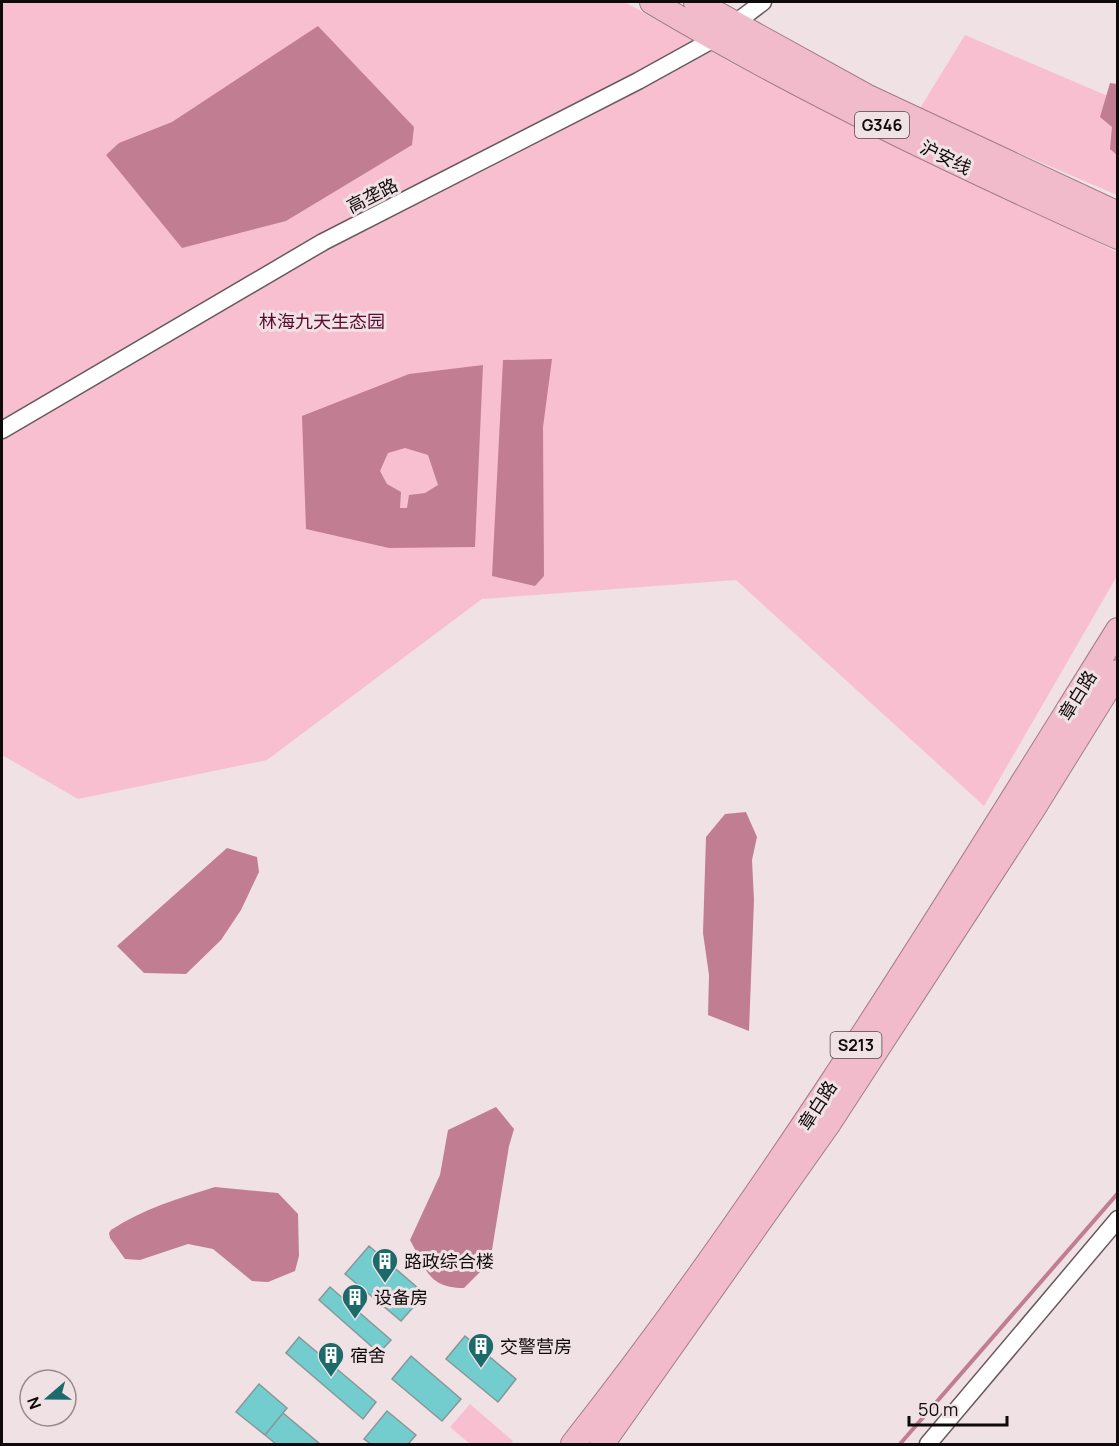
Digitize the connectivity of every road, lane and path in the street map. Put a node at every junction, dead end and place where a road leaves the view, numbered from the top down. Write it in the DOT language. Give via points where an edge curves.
graph roads {
  1 [pos="652,2"];
  2 [pos="696,2"];
  3 [pos="763,2"];
  4 [pos="735,25"];
  5 [pos="714,39"];
  6 [pos="1118,214"];
  7 [pos="1118,237"];
  8 [pos="2,430"];
  9 [pos="1118,630"];
  10 [pos="1118,672"];
  11 [pos="1118,1219"];
  12 [pos="573,1444"];
  13 [pos="602,1444"];
  14 [pos="928,1444"];
  1 -- 5 [label="highway, 沪安线 / G346"];
  2 -- 4 [label="highway, 沪安线 / G346"];
  3 -- 4 [label="street, 高垄路"];
  4 -- 5 [label="street, 高垄路"];
  4 -- 6 [label="highway, 沪安线 / G346" via="866,96"];
  5 -- 7 [label="highway, 沪安线 / G346" via="943,156"];
  5 -- 8 [label="street, 高垄路" via="323,242"];
  9 -- 12 [label="highway, 章白路 / S213" via="812,1114 637,1361"];
  10 -- 13 [label="highway, 章白路 / S213" via="829,1124"];
  11 -- 14 [label="street"];
}
